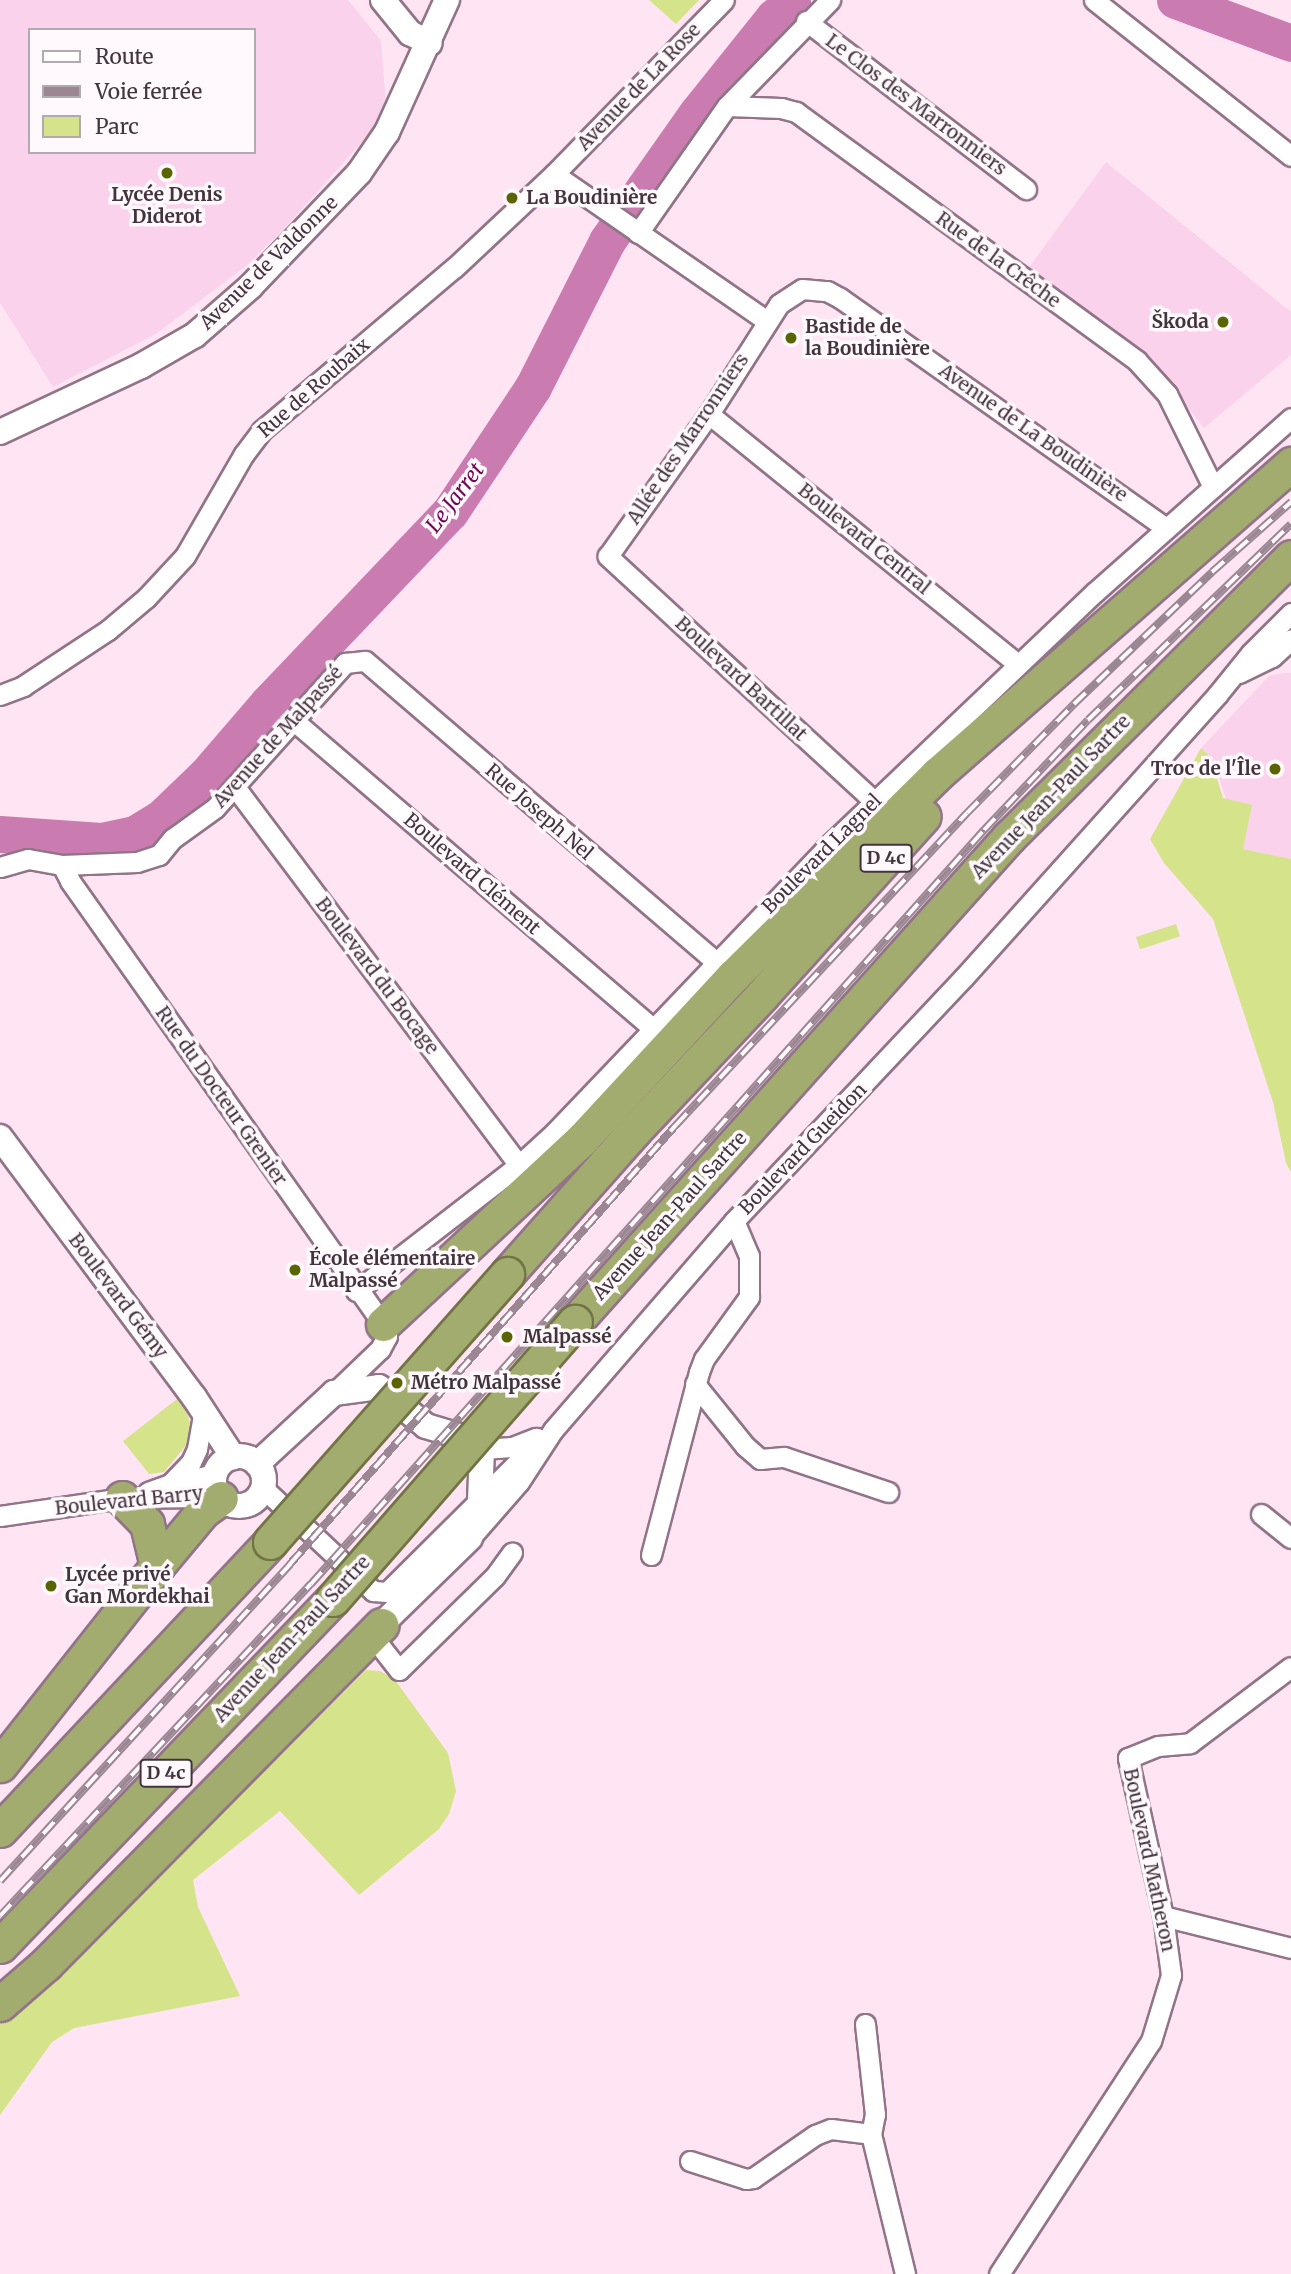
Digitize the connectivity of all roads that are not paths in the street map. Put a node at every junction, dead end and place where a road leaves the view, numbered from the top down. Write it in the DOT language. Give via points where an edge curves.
graph roads {
  1 [pos="383,0"];
  2 [pos="447,0"];
  3 [pos="724,0"];
  4 [pos="830,0"];
  5 [pos="1094,0"];
  6 [pos="806,21"];
  7 [pos="430,43"];
  8 [pos="727,106"];
  9 [pos="1291,156"];
  10 [pos="554,174"];
  11 [pos="1026,189"];
  12 [pos="631,229"];
  13 [pos="767,321"];
  14 [pos="709,414"];
  15 [pos="1291,418"];
  16 [pos="0,432"];
  17 [pos="1291,465"];
  18 [pos="1213,487"];
  19 [pos="1166,528"];
  20 [pos="608,556"];
  21 [pos="1291,556"];
  22 [pos="1291,588"];
  23 [pos="1291,613"];
  24 [pos="1291,639"];
  25 [pos="1282,657"];
  26 [pos="365,661"];
  27 [pos="1018,664"];
  28 [pos="1231,677"];
  29 [pos="0,695"];
  30 [pos="293,720"];
  31 [pos="235,787"];
  32 [pos="874,801"];
  33 [pos="1009,837"];
  34 [pos="62,865"];
  35 [pos="0,867"];
  36 [pos="715,961"];
  37 [pos="652,1028"];
  38 [pos="0,1137"];
  39 [pos="519,1165"];
  40 [pos="734,1221"];
  41 [pos="356,1291"];
  42 [pos="382,1337"];
  43 [pos="695,1384"];
  44 [pos="334,1393"];
  45 [pos="203,1415"];
  46 [pos="553,1430"];
  47 [pos="482,1449"];
  48 [pos="257,1464"];
  49 [pos="221,1480"];
  50 [pos="170,1483"];
  51 [pos="263,1488"];
  52 [pos="888,1492"];
  53 [pos="128,1497"];
  54 [pos="480,1502"];
  55 [pos="1261,1514"];
  56 [pos="0,1516"];
  57 [pos="470,1538"];
  58 [pos="1291,1538"];
  59 [pos="512,1553"];
  60 [pos="651,1555"];
  61 [pos="157,1566"];
  62 [pos="377,1631"];
  63 [pos="1291,1667"];
  64 [pos="0,1765"];
  65 [pos="0,1830"];
  66 [pos="1163,1916"];
  67 [pos="0,1947"];
  68 [pos="1291,1948"];
  69 [pos="0,2004"];
  70 [pos="865,2024"];
  71 [pos="871,2134"];
  72 [pos="690,2161"];
  73 [pos="905,2274"];
  74 [pos="999,2274"];
  1 -- 7 [label="street" via="410,33"];
  2 -- 7 [label="street, Avenue de Valdonne"];
  3 -- 10 [label="street, Avenue de La Rose"];
  4 -- 6 [label="street"];
  5 -- 9 [label="street"];
  6 -- 8 [label="street"];
  6 -- 11 [label="street, Le Clos des Marronniers"];
  7 -- 16 [label="street, Avenue de Valdonne" via="387,132 359,173 250,287 195,335 141,366"];
  8 -- 12 [label="street"];
  8 -- 18 [label="street, Rue de la Crêche" via="796,112 1137,361 1167,394"];
  10 -- 12 [label="street"];
  10 -- 29 [label="street, Rue de Roubaix" via="454,268 262,430 185,556 146,598 87,644 23,686"];
  12 -- 13 [label="street"];
  13 -- 14 [label="street, Allée des Marronniers"];
  13 -- 19 [label="street, Avenue de La Boudinière" via="789,295 802,289 827,291"];
  14 -- 20 [label="street, Allée des Marronniers"];
  14 -- 27 [label="street, Boulevard Central"];
  15 -- 18 [label="street, Boulevard Lagnel"];
  17 -- 42 [label="highway" via="937,774 733,975 582,1139"];
  17 -- 65 [label="highway, D 4c, bridge" via="954,783 634,1131 270,1542"];
  18 -- 19 [label="street, Boulevard Lagnel"];
  19 -- 27 [label="street, Boulevard Lagnel"];
  20 -- 32 [label="street, Boulevard Bartillat"];
  21 -- 33 [label="highway, Avenue Jean-Paul Sartre / D 4c"];
  22 -- 33 [label="highway"];
  23 -- 28 [label="street, Boulevard Gueidon"];
  24 -- 25 [label="street, Boulevard Gueidon"];
  25 -- 28 [label="street, Boulevard Gueidon"];
  26 -- 30 [label="street, Avenue de Malpassé" via="345,663"];
  26 -- 36 [label="street, Rue Joseph Nel"];
  27 -- 32 [label="street, Boulevard Lagnel"];
  28 -- 40 [label="street, Boulevard Gueidon" via="964,977"];
  30 -- 31 [label="street, Avenue de Malpassé"];
  30 -- 37 [label="street, Boulevard Clément"];
  31 -- 34 [label="street, Avenue de Malpassé" via="159,855 137,862"];
  31 -- 39 [label="street, Boulevard du Bocage"];
  32 -- 36 [label="street, Boulevard Lagnel"];
  33 -- 67 [label="highway, Avenue Jean-Paul Sartre / D 4c, bridge" via="333,1599"];
  34 -- 35 [label="street, Avenue de Malpassé" via="28,859"];
  34 -- 41 [label="street, Rue du Docteur Grenier"];
  36 -- 37 [label="street, Boulevard Lagnel"];
  37 -- 39 [label="street, Boulevard Lagnel"];
  38 -- 45 [label="street, Boulevard Gémy"];
  39 -- 41 [label="street, Boulevard Lagnel"];
  40 -- 43 [label="street" via="749,1256 749,1297 704,1359"];
  40 -- 46 [label="street, Boulevard Gueidon"];
  41 -- 42 [label="street, Rue du Docteur Grenier"];
  42 -- 44 [label="street"];
  43 -- 52 [label="street" via="760,1459 784,1457"];
  43 -- 60 [label="street"];
  44 -- 47 [label="street" via="379,1387 426,1426 466,1438"];
  44 -- 48 [label="street"];
  45 -- 49 [label="street, Boulevard Gémy"];
  45 -- 50 [label="street" via="191,1462"];
  46 -- 47 [label="street" via="512,1447"];
  46 -- 54 [label="street"];
  46 -- 57 [label="street, Boulevard Gueidon" via="519,1482"];
  47 -- 54 [label="street"];
  48 -- 49 [label="street" via="241,1456"];
  48 -- 51 [label="street"];
  49 -- 50 [label="street, Boulevard Barry"];
  49 -- 51 [label="street" via="228,1504 253,1502"];
  49 -- 53 [label="street, Boulevard Barry" via="201,1497"];
  49 -- 61 [label="highway" via="203,1511"];
  50 -- 53 [label="street, Boulevard Barry"];
  51 -- 54 [label="street" via="373,1591 387,1592"];
  53 -- 56 [label="street, Boulevard Barry"];
  53 -- 61 [label="highway" via="147,1524"];
  54 -- 57 [label="street"];
  55 -- 58 [label="street"];
  57 -- 62 [label="street, Boulevard Gueidon"];
  59 -- 62 [label="street" via="495,1576 399,1670"];
  61 -- 64 [label="highway"];
  62 -- 69 [label="highway" via="46,1964"];
  63 -- 66 [label="street, Boulevard Matheron" via="1190,1743 1158,1746 1128,1758"];
  66 -- 68 [label="street"];
  66 -- 74 [label="street, Boulevard Matheron" via="1171,1975 1151,2041"];
  70 -- 71 [label="street" via="875,2114"];
  71 -- 72 [label="street" via="831,2129 753,2178"];
  71 -- 73 [label="street"];
}
